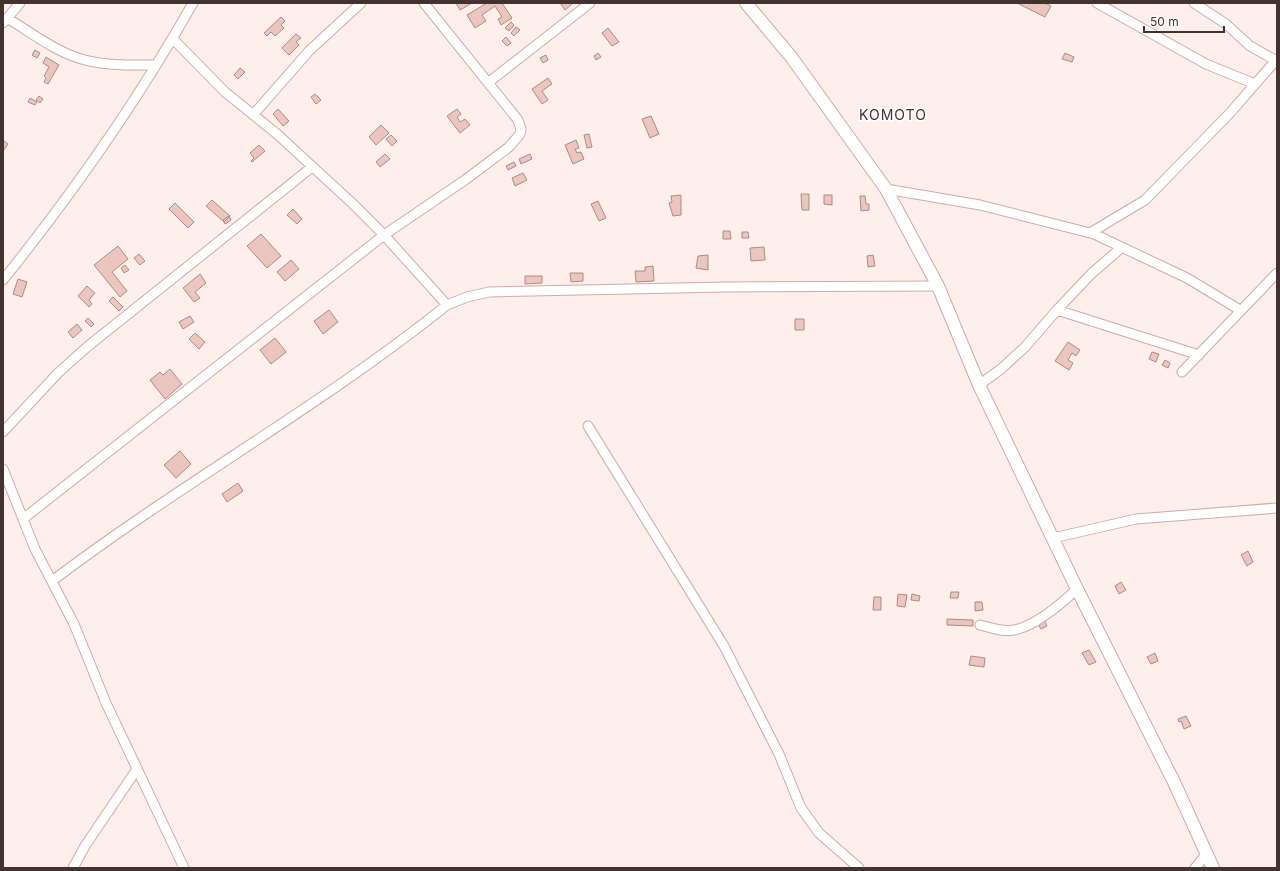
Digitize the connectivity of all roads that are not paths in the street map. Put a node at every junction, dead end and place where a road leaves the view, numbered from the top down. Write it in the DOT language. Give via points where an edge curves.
graph roads {
  1 [pos="20,3"];
  2 [pos="193,3"];
  3 [pos="361,3"];
  4 [pos="424,3"];
  5 [pos="590,3"];
  6 [pos="746,3"];
  7 [pos="1097,3"];
  8 [pos="1194,3"];
  9 [pos="5,21"];
  10 [pos="173,39"];
  11 [pos="1276,60"];
  12 [pos="155,65"];
  13 [pos="489,82"];
  14 [pos="1255,84"];
  15 [pos="254,115"];
  16 [pos="312,166"];
  17 [pos="886,189"];
  18 [pos="1090,233"];
  19 [pos="384,235"];
  20 [pos="1121,248"];
  21 [pos="1277,273"];
  22 [pos="3,280"];
  23 [pos="938,286"];
  24 [pos="447,305"];
  25 [pos="1056,310"];
  26 [pos="1240,310"];
  27 [pos="1199,355"];
  28 [pos="1182,372"];
  29 [pos="978,385"];
  30 [pos="588,426"];
  31 [pos="3,432"];
  32 [pos="3,469"];
  33 [pos="1277,508"];
  34 [pos="23,519"];
  35 [pos="1053,538"];
  36 [pos="52,581"];
  37 [pos="1077,589"];
  38 [pos="980,625"];
  39 [pos="137,769"];
  40 [pos="1207,853"];
  41 [pos="73,868"];
  42 [pos="184,868"];
  43 [pos="858,868"];
  44 [pos="1196,868"];
  45 [pos="1213,868"];
  1 -- 9 [label="street"];
  2 -- 10 [label="street"];
  3 -- 15 [label="street" via="309,51"];
  4 -- 13 [label="street"];
  5 -- 13 [label="street"];
  6 -- 17 [label="street" via="792,58"];
  7 -- 14 [label="street" via="1206,64"];
  8 -- 11 [label="street" via="1226,24 1250,46"];
  9 -- 12 [label="street" via="62,52 85,60 111,64"];
  10 -- 12 [label="street"];
  10 -- 15 [label="street" via="225,92"];
  11 -- 14 [label="street"];
  12 -- 22 [label="street" via="76,186"];
  13 -- 19 [label="street" via="518,120 520,134 509,147 465,180"];
  14 -- 18 [label="street" via="1145,200"];
  15 -- 16 [label="street"];
  16 -- 19 [label="street"];
  16 -- 31 [label="street" via="87,347 58,373"];
  17 -- 18 [label="street" via="980,206"];
  17 -- 23 [label="street"];
  18 -- 20 [label="street"];
  19 -- 24 [label="street"];
  19 -- 34 [label="street"];
  20 -- 25 [label="street"];
  20 -- 26 [label="street" via="1187,278"];
  21 -- 26 [label="street"];
  23 -- 24 [label="street" via="489,292"];
  23 -- 29 [label="street"];
  24 -- 36 [label="street" via="342,385 109,538"];
  25 -- 27 [label="street"];
  25 -- 29 [label="street" via="1025,347 1001,369"];
  26 -- 27 [label="street"];
  27 -- 28 [label="street"];
  29 -- 35 [label="street"];
  30 -- 43 [label="street" via="724,646 779,754 801,808 819,833"];
  32 -- 34 [label="street"];
  33 -- 35 [label="street" via="1136,519"];
  34 -- 36 [label="street"];
  35 -- 37 [label="street"];
  36 -- 39 [label="street" via="74,624"];
  37 -- 38 [label="street" via="1060,605 1021,628 1004,630"];
  37 -- 40 [label="street"];
  39 -- 41 [label="street"];
  39 -- 42 [label="street"];
  40 -- 44 [label="street"];
  40 -- 45 [label="street"];
}
